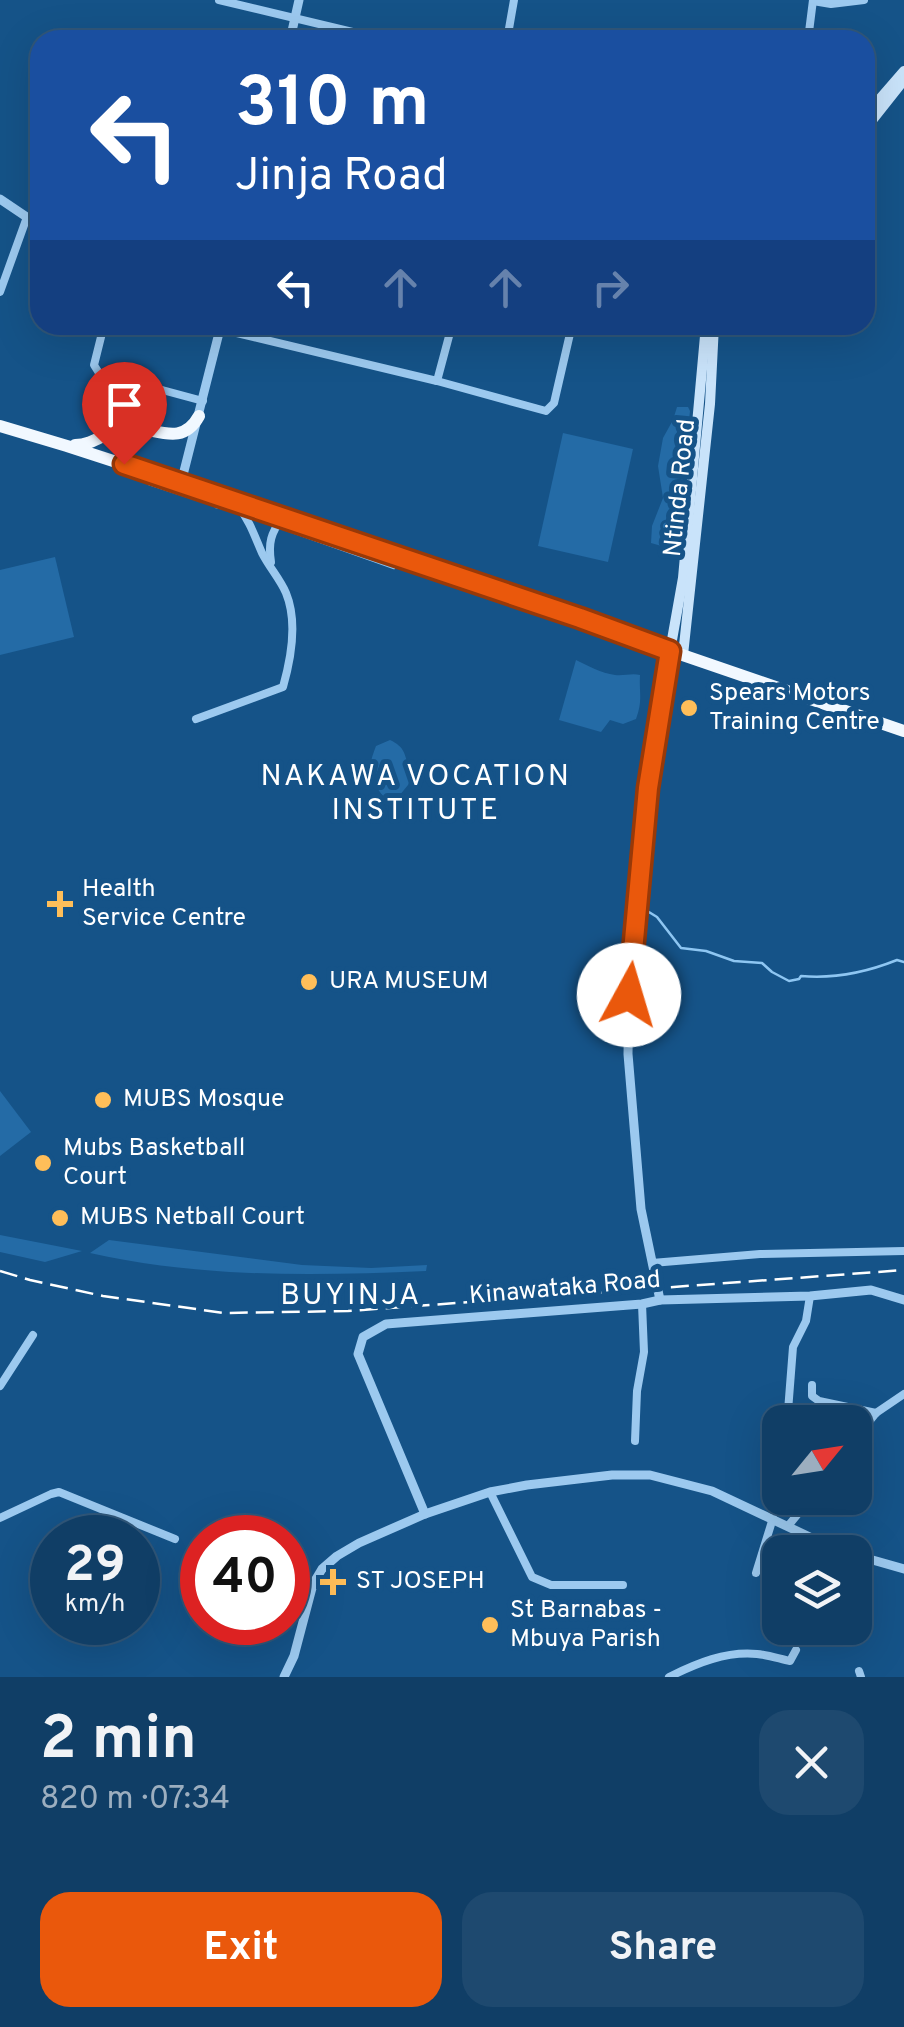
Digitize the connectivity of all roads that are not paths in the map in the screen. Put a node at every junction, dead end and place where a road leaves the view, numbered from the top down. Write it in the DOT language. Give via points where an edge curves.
graph roads {
  1 [pos="220,0"];
  2 [pos="299,0"];
  3 [pos="514,0"];
  4 [pos="813,0"];
  5 [pos="864,0"];
  6 [pos="295,18"];
  7 [pos="292,30"];
  8 [pos="345,30"];
  9 [pos="509,30"];
  10 [pos="809,30"];
  11 [pos="904,70"];
  12 [pos="904,80"];
  13 [pos="875,104"];
  14 [pos="875,115"];
  15 [pos="0,199"];
  16 [pos="27,217"];
  17 [pos="30,219"];
  18 [pos="0,292"];
  19 [pos="102,335"];
  20 [pos="218,335"];
  21 [pos="252,335"];
  22 [pos="449,335"];
  23 [pos="570,335"];
  24 [pos="709,335"];
  25 [pos="437,382"];
  26 [pos="201,408"];
  27 [pos="0,426"];
  28 [pos="67,446"];
  29 [pos="181,484"];
  30 [pos="235,502"];
  31 [pos="282,518"];
  32 [pos="271,566"];
  33 [pos="676,653"];
  34 [pos="196,719"];
  35 [pos="904,730"];
  36 [pos="904,1251"];
  37 [pos="652,1264"];
  38 [pos="810,1296"];
  39 [pos="660,1300"];
  40 [pos="904,1300"];
  41 [pos="642,1304"];
  42 [pos="34,1335"];
  43 [pos="812,1385"];
  44 [pos="0,1386"];
  45 [pos="904,1394"];
  46 [pos="789,1405"];
  47 [pos="876,1413"];
  48 [pos="872,1416"];
  49 [pos="635,1441"];
  50 [pos="490,1492"];
  51 [pos="425,1514"];
  52 [pos="797,1515"];
  53 [pos="0,1518"];
  54 [pos="773,1518"];
  55 [pos="788,1526"];
  56 [pos="806,1535"];
  57 [pos="175,1538"];
  58 [pos="872,1560"];
  59 [pos="904,1569"];
  60 [pos="756,1573"];
  61 [pos="623,1585"];
  62 [pos="796,1650"];
  63 [pos="284,1677"];
  64 [pos="669,1677"];
  1 -- 6 [label="street"];
  2 -- 6 [label="street"];
  3 -- 9 [label="street"];
  4 -- 5 [label="street"];
  4 -- 10 [label="street"];
  6 -- 7 [label="street"];
  6 -- 8 [label="street"];
  11 -- 13 [label="main road"];
  12 -- 14 [label="main road"];
  15 -- 16 [label="street"];
  16 -- 17 [label="street"];
  16 -- 18 [label="street"];
  19 -- 26 [label="street" via="94,365 99,373"];
  20 -- 26 [label="street"];
  21 -- 25 [label="street"];
  22 -- 25 [label="street"];
  23 -- 25 [label="street" via="548,410"];
  24 -- 33 [label="main road, Ntinda Road"];
  26 -- 28 [label="highway" via="193,426 178,433 125,428 87,446"];
  26 -- 29 [label="street"];
  27 -- 28 [label="highway"];
  28 -- 29 [label="highway"];
  29 -- 30 [label="highway"];
  30 -- 31 [label="highway"];
  30 -- 32 [label="street"];
  31 -- 32 [label="street" via="268,545"];
  31 -- 33 [label="highway"];
  32 -- 34 [label="street" via="291,611 283,687"];
  33 -- 35 [label="highway"];
  33 -- 37 [label="street" via="648,788 629,995 630,1096"];
  36 -- 37 [label="street"];
  37 -- 39 [label="street"];
  38 -- 39 [label="street, Kinawataka Road"];
  38 -- 40 [label="street, Kinawataka Road" via="871,1290"];
  38 -- 46 [label="street" via="793,1347"];
  39 -- 41 [label="street, Kinawataka Road"];
  41 -- 49 [label="street"];
  41 -- 51 [label="street, Kinawataka Road" via="386,1324 363,1337 359,1358"];
  42 -- 44 [label="street"];
  43 -- 47 [label="street" via="819,1400"];
  45 -- 47 [label="street"];
  47 -- 48 [label="street"];
  50 -- 51 [label="street"];
  50 -- 54 [label="street" via="650,1475 712,1491"];
  50 -- 61 [label="street" via="532,1577 551,1586"];
  51 -- 63 [label="street" via="347,1548 322,1569"];
  52 -- 55 [label="street"];
  53 -- 57 [label="street" via="59,1492"];
  54 -- 55 [label="street"];
  54 -- 60 [label="street"];
  55 -- 56 [label="street"];
  58 -- 59 [label="street"];
  62 -- 64 [label="street" via="790,1661 732,1655"];
}
